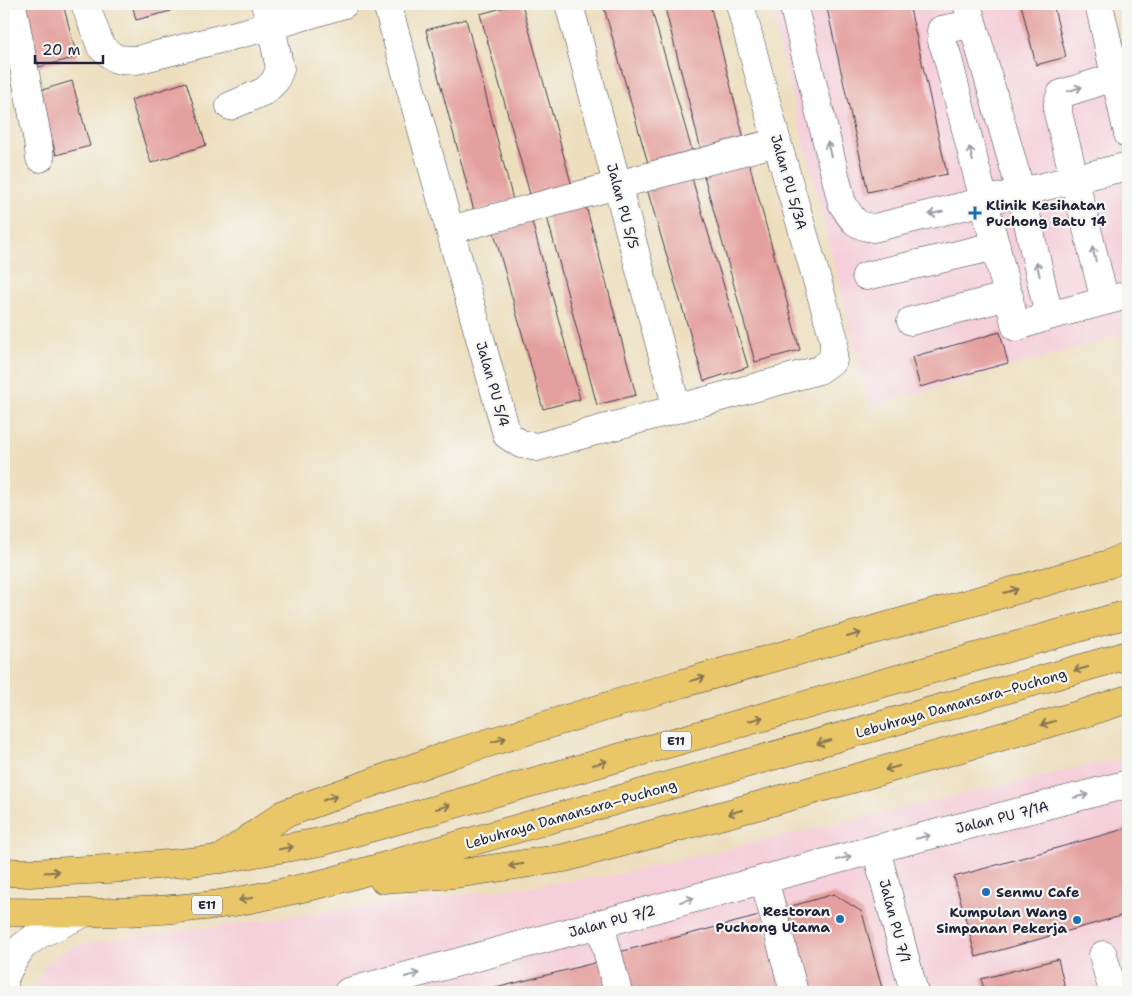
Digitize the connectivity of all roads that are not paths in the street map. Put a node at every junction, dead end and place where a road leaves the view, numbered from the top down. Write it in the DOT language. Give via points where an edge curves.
graph roads {
  1 [pos="12,4"];
  2 [pos="85,4"];
  3 [pos="344,4"];
  4 [pos="387,4"];
  5 [pos="569,4"];
  6 [pos="740,4"];
  7 [pos="792,4"];
  8 [pos="1099,4"];
  9 [pos="970,14"];
  10 [pos="268,15"];
  11 [pos="1115,77"];
  12 [pos="230,106"];
  13 [pos="1128,134"];
  14 [pos="777,142"];
  15 [pos="40,158"];
  16 [pos="1128,166"];
  17 [pos="1075,180"];
  18 [pos="617,185"];
  19 [pos="1021,192"];
  20 [pos="983,202"];
  21 [pos="450,230"];
  22 [pos="996,246"];
  23 [pos="866,276"];
  24 [pos="1009,296"];
  25 [pos="1117,298"];
  26 [pos="1050,316"];
  27 [pos="911,321"];
  28 [pos="833,360"];
  29 [pos="677,408"];
  30 [pos="1122,557"];
  31 [pos="1128,614"];
  32 [pos="1128,655"];
  33 [pos="1128,699"];
  34 [pos="1128,784"];
  35 [pos="876,849"];
  36 [pos="221,859"];
  37 [pos="4,872"];
  38 [pos="764,879"];
  39 [pos="328,882"];
  40 [pos="4,912"];
  41 [pos="84,913"];
  42 [pos="600,924"];
  43 [pos="1103,955"];
  44 [pos="4,987"];
  45 [pos="348,992"];
  46 [pos="618,992"];
  47 [pos="794,992"];
  48 [pos="914,992"];
  49 [pos="1112,992"];
  1 -- 15 [label="street"];
  2 -- 10 [label="street" via="101,47 116,59 137,60"];
  3 -- 10 [label="street"];
  4 -- 21 [label="street, Jalan PU 5/4"];
  5 -- 18 [label="street, Jalan PU 5/5"];
  6 -- 14 [label="street, Jalan PU 5/3A"];
  20 -- 7 [label="street, one-way" via="874,228 862,227 852,219 842,203"];
  8 -- 11 [label="street"];
  9 -- 19 [label="street"];
  20 -- 9 [label="street, one-way" via="941,30 955,26"];
  10 -- 12 [label="street" via="280,68 275,81 265,92"];
  11 -- 13 [label="street"];
  17 -- 11 [label="street, one-way" via="1058,113 1061,94"];
  14 -- 18 [label="street"];
  14 -- 28 [label="street, Jalan PU 5/3A" via="834,339"];
  16 -- 17 [label="street"];
  17 -- 19 [label="street"];
  25 -- 17 [label="street, one-way"];
  18 -- 21 [label="street"];
  18 -- 29 [label="street, Jalan PU 5/5"];
  19 -- 20 [label="street"];
  26 -- 19 [label="street, one-way"];
  20 -- 22 [label="street"];
  21 -- 29 [label="street, Jalan PU 5/4" via="507,435 521,444 537,447"];
  22 -- 23 [label="street"];
  22 -- 24 [label="street"];
  24 -- 26 [label="street" via="1016,327"];
  24 -- 27 [label="street"];
  25 -- 26 [label="street"];
  28 -- 29 [label="street, Jalan PU 5/4" via="819,370"];
  36 -- 30 [label="highway, one-way" via="284,814 452,754 680,684"];
  36 -- 31 [label="highway, E11, one-way" via="320,842"];
  32 -- 39 [label="highway, Lebuhraya Damansara–Puchong / E11, one-way"];
  33 -- 39 [label="highway, one-way" via="564,858 455,874"];
  35 -- 34 [label="street, Jalan PU 7/1A, one-way"];
  38 -- 35 [label="street, Jalan PU 7/2, one-way"];
  35 -- 48 [label="street, Jalan PU 7/1"];
  37 -- 36 [label="highway, E11, one-way" via="126,868"];
  42 -- 38 [label="street, Jalan PU 7/2, one-way"];
  38 -- 47 [label="street"];
  39 -- 41 [label="highway, Lebuhraya Damansara–Puchong / E11, one-way" via="213,905"];
  40 -- 41 [label="highway, Lebuhraya Damansara–Puchong / E11"];
  41 -- 44 [label="street" via="38,935 22,947 4,978"];
  45 -- 42 [label="street, Jalan PU 7/2, one-way"];
  42 -- 46 [label="street"];
  43 -- 49 [label="street"];
}
